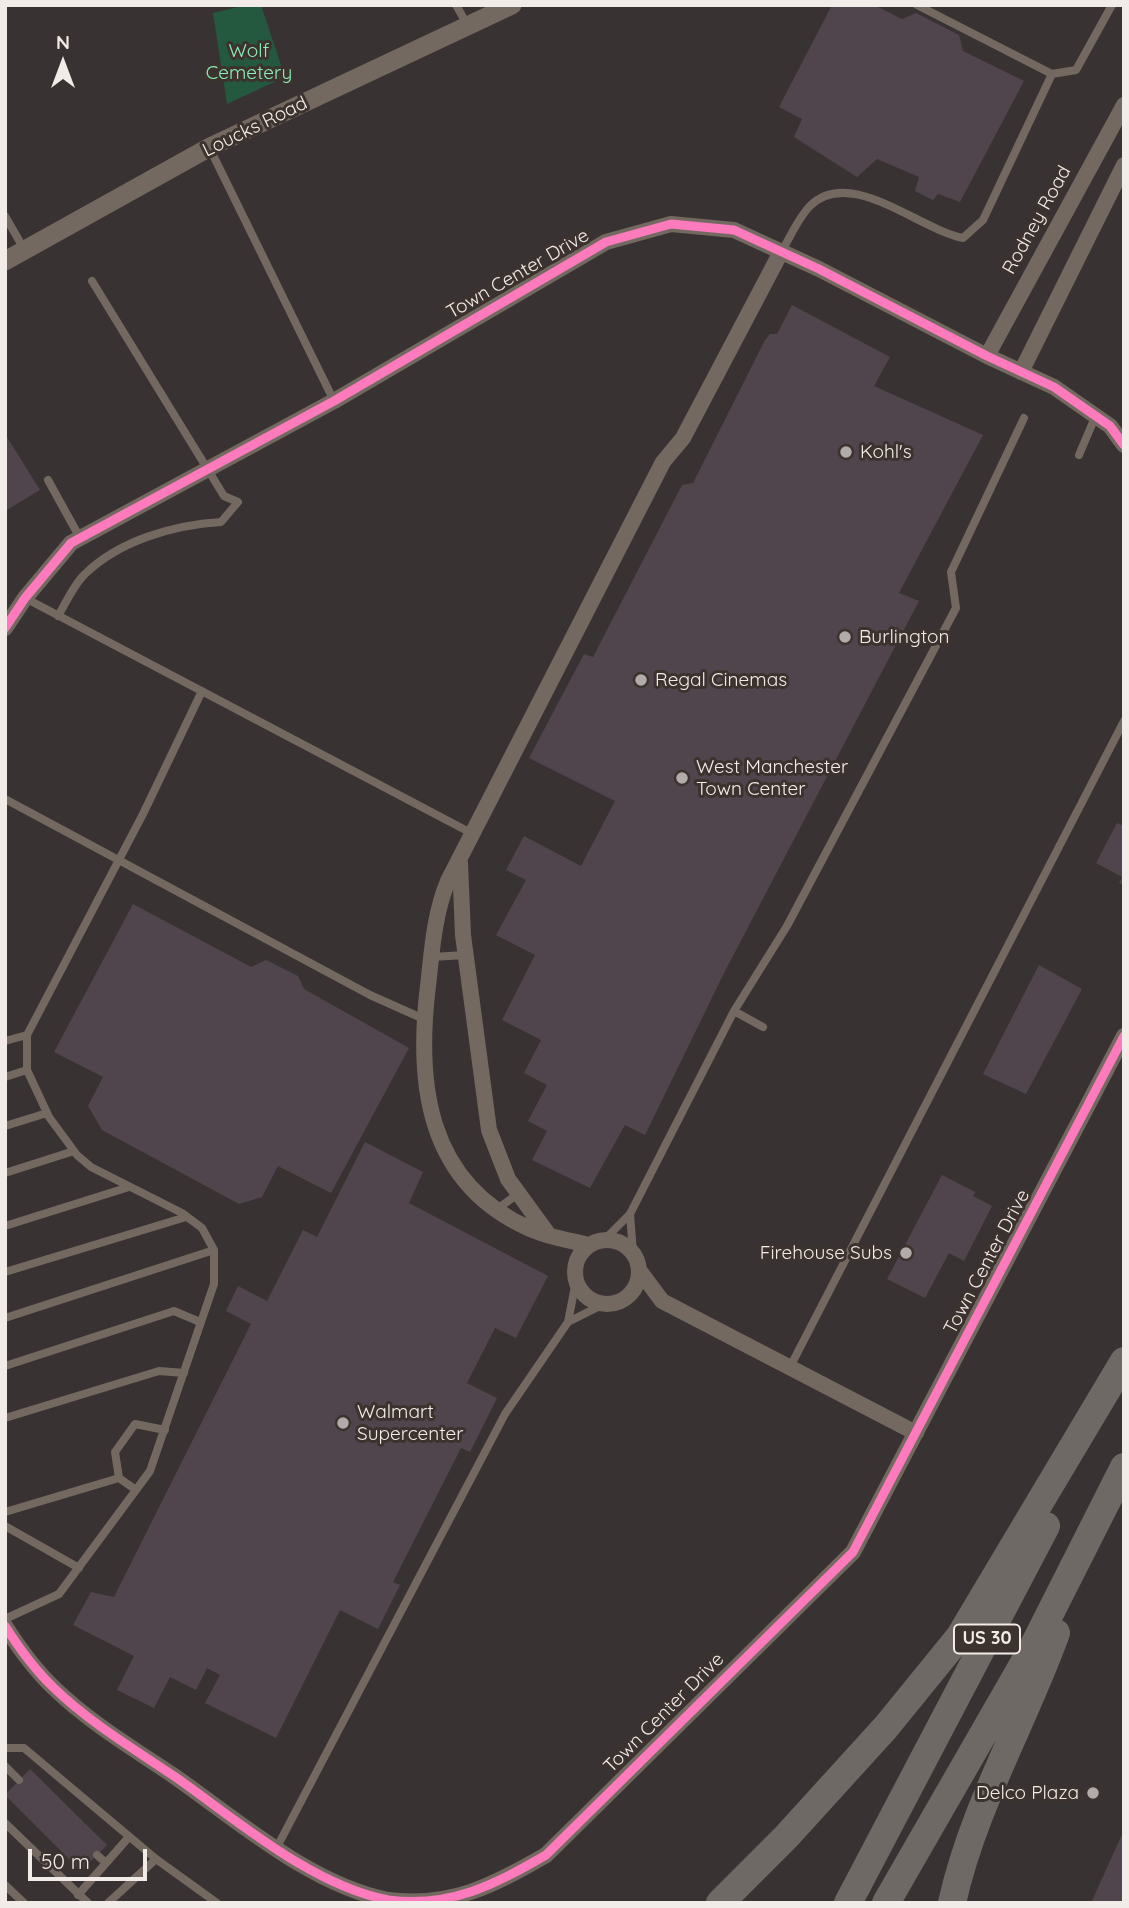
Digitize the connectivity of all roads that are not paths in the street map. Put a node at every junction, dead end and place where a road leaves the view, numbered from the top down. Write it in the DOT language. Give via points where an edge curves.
graph roads {
  1 [pos="456,5"];
  2 [pos="512,5"];
  3 [pos="916,5"];
  4 [pos="1112,5"];
  5 [pos="468,26"];
  6 [pos="1052,74"];
  7 [pos="1124,105"];
  8 [pos="210,147"];
  9 [pos="1124,165"];
  10 [pos="5,216"];
  11 [pos="24,249"];
  12 [pos="781,252"];
  13 [pos="5,261"];
  14 [pos="92,281"];
  15 [pos="986,356"];
  16 [pos="1021,372"];
  17 [pos="334,401"];
  18 [pos="1096,415"];
  19 [pos="1024,418"];
  20 [pos="1124,445"];
  21 [pos="1079,455"];
  22 [pos="209,468"];
  23 [pos="47,480"];
  24 [pos="80,539"];
  25 [pos="25,598"];
  26 [pos="58,615"];
  27 [pos="5,628"];
  28 [pos="202,691"];
  29 [pos="1124,720"];
  30 [pos="5,799"];
  31 [pos="473,834"];
  32 [pos="119,860"];
  33 [pos="460,863"];
  34 [pos="465,956"];
  35 [pos="432,957"];
  36 [pos="734,1011"];
  37 [pos="426,1020"];
  38 [pos="762,1027"];
  39 [pos="27,1035"];
  40 [pos="1124,1035"];
  41 [pos="5,1041"];
  42 [pos="27,1070"];
  43 [pos="5,1077"];
  44 [pos="47,1113"];
  45 [pos="5,1126"];
  46 [pos="75,1152"];
  47 [pos="5,1173"];
  48 [pos="129,1186"];
  49 [pos="518,1194"];
  50 [pos="497,1209"];
  51 [pos="630,1214"];
  52 [pos="186,1217"];
  53 [pos="5,1226"];
  54 [pos="554,1237"];
  55 [pos="597,1242"];
  56 [pos="214,1250"];
  57 [pos="633,1253"];
  58 [pos="639,1270"];
  59 [pos="5,1272"];
  60 [pos="575,1275"];
  61 [pos="662,1301"];
  62 [pos="610,1303"];
  63 [pos="5,1318"];
  64 [pos="200,1322"];
  65 [pos="568,1322"];
  66 [pos="1124,1361"];
  67 [pos="5,1366"];
  68 [pos="790,1367"];
  69 [pos="184,1373"];
  70 [pos="1124,1374"];
  71 [pos="5,1418"];
  72 [pos="165,1430"];
  73 [pos="916,1433"];
  74 [pos="1124,1467"];
  75 [pos="119,1478"];
  76 [pos="136,1490"];
  77 [pos="5,1512"];
  78 [pos="1096,1522"];
  79 [pos="5,1526"];
  80 [pos="79,1568"];
  81 [pos="5,1619"];
  82 [pos="5,1626"];
  83 [pos="5,1748"];
  84 [pos="5,1766"];
  85 [pos="19,1780"];
  86 [pos="5,1822"];
  87 [pos="128,1838"];
  88 [pos="277,1847"];
  89 [pos="97,1855"];
  90 [pos="156,1859"];
  91 [pos="106,1863"];
  92 [pos="5,1885"];
  93 [pos="78,1895"];
  94 [pos="459,1901"];
  95 [pos="23,1903"];
  96 [pos="88,1903"];
  97 [pos="108,1903"];
  98 [pos="217,1903"];
  99 [pos="720,1903"];
  100 [pos="848,1903"];
  101 [pos="886,1903"];
  102 [pos="952,1903"];
  1 -- 5 [label="lane"];
  2 -- 5 [label="street, Loucks Road"];
  3 -- 6 [label="lane"];
  4 -- 6 [label="lane" via="1076,70"];
  5 -- 8 [label="street, Loucks Road"];
  6 -- 12 [label="lane" via="983,220 963,238 873,199 837,192 809,207"];
  7 -- 15 [label="street, Rodney Road"];
  8 -- 11 [label="street, Loucks Road"];
  8 -- 17 [label="lane"];
  9 -- 16 [label="street"];
  10 -- 11 [label="lane"];
  11 -- 13 [label="street, Loucks Road"];
  12 -- 15 [label="street, Town Center Drive"];
  12 -- 17 [label="street, Town Center Drive" via="734,230 671,224 606,242"];
  12 -- 31 [label="street" via="684,438 663,462"];
  14 -- 22 [label="lane"];
  15 -- 16 [label="street, Town Center Drive"];
  16 -- 18 [label="street, Town Center Drive" via="1055,387"];
  17 -- 22 [label="street, Town Center Drive"];
  18 -- 20 [label="street, Town Center Drive"];
  18 -- 21 [label="lane"];
  19 -- 36 [label="lane" via="951,572 956,608 787,926"];
  22 -- 24 [label="street, Town Center Drive"];
  22 -- 26 [label="lane" via="224,496 238,502 221,522 187,524 132,543 84,575"];
  23 -- 24 [label="lane"];
  24 -- 25 [label="street, Town Center Drive" via="71,543"];
  25 -- 26 [label="lane"];
  25 -- 27 [label="street, Town Center Drive"];
  26 -- 28 [label="lane"];
  28 -- 31 [label="lane"];
  28 -- 32 [label="lane"];
  29 -- 68 [label="lane"];
  30 -- 32 [label="lane"];
  31 -- 33 [label="street"];
  32 -- 37 [label="lane" via="370,995"];
  32 -- 39 [label="lane"];
  33 -- 34 [label="street"];
  33 -- 35 [label="street" via="443,894"];
  34 -- 35 [label="lane"];
  34 -- 49 [label="street" via="489,1130"];
  35 -- 37 [label="street"];
  36 -- 38 [label="lane"];
  36 -- 51 [label="lane"];
  37 -- 50 [label="street" via="426,1093 433,1128 461,1177"];
  39 -- 41 [label="lane"];
  39 -- 42 [label="lane"];
  40 -- 73 [label="street, Town Center Drive"];
  42 -- 43 [label="lane"];
  42 -- 44 [label="lane"];
  44 -- 45 [label="lane"];
  44 -- 46 [label="lane"];
  46 -- 47 [label="lane"];
  46 -- 48 [label="lane" via="91,1167"];
  48 -- 52 [label="lane"];
  48 -- 53 [label="lane"];
  49 -- 50 [label="lane"];
  49 -- 54 [label="street"];
  50 -- 54 [label="street" via="529,1229"];
  51 -- 55 [label="lane"];
  51 -- 57 [label="lane"];
  52 -- 56 [label="lane" via="202,1228"];
  52 -- 59 [label="lane"];
  54 -- 55 [label="street"];
  54 -- 60 [label="street"];
  55 -- 57 [label="street" via="620,1242"];
  55 -- 60 [label="street" via="578,1256"];
  56 -- 63 [label="lane"];
  56 -- 64 [label="lane" via="214,1284"];
  57 -- 58 [label="street"];
  58 -- 61 [label="street"];
  58 -- 62 [label="street" via="635,1287"];
  60 -- 62 [label="street" via="584,1295"];
  60 -- 65 [label="lane"];
  61 -- 62 [label="street"];
  61 -- 68 [label="street"];
  62 -- 65 [label="lane"];
  64 -- 67 [label="lane" via="174,1311"];
  64 -- 69 [label="lane"];
  65 -- 88 [label="lane" via="505,1414"];
  66 -- 99 [label="highway" via="960,1636 886,1727"];
  68 -- 73 [label="street"];
  69 -- 71 [label="lane" via="159,1371"];
  69 -- 72 [label="lane"];
  70 -- 100 [label="highway, US 30 / US 30"];
  72 -- 75 [label="lane" via="135,1424 116,1452"];
  72 -- 76 [label="lane" via="150,1471"];
  73 -- 94 [label="street, Town Center Drive" via="853,1552 546,1855"];
  74 -- 78 [label="highway, US 30 / US 30"];
  75 -- 76 [label="lane"];
  75 -- 77 [label="lane"];
  76 -- 80 [label="lane"];
  78 -- 101 [label="highway, US 30 / US 30" via="1032,1649"];
  78 -- 102 [label="highway" via="1038,1681 984,1800"];
  79 -- 80 [label="lane"];
  80 -- 81 [label="lane" via="59,1594"];
  82 -- 88 [label="street, Town Center Drive" via="55,1689"];
  83 -- 87 [label="lane" via="24,1748"];
  84 -- 85 [label="lane"];
  86 -- 93 [label="lane"];
  87 -- 90 [label="lane"];
  87 -- 91 [label="lane"];
  88 -- 94 [label="street, Town Center Drive" via="334,1883 389,1900"];
  89 -- 91 [label="lane"];
  90 -- 97 [label="lane"];
  90 -- 98 [label="lane"];
  91 -- 93 [label="lane"];
  92 -- 95 [label="lane"];
  93 -- 96 [label="lane"];
}
